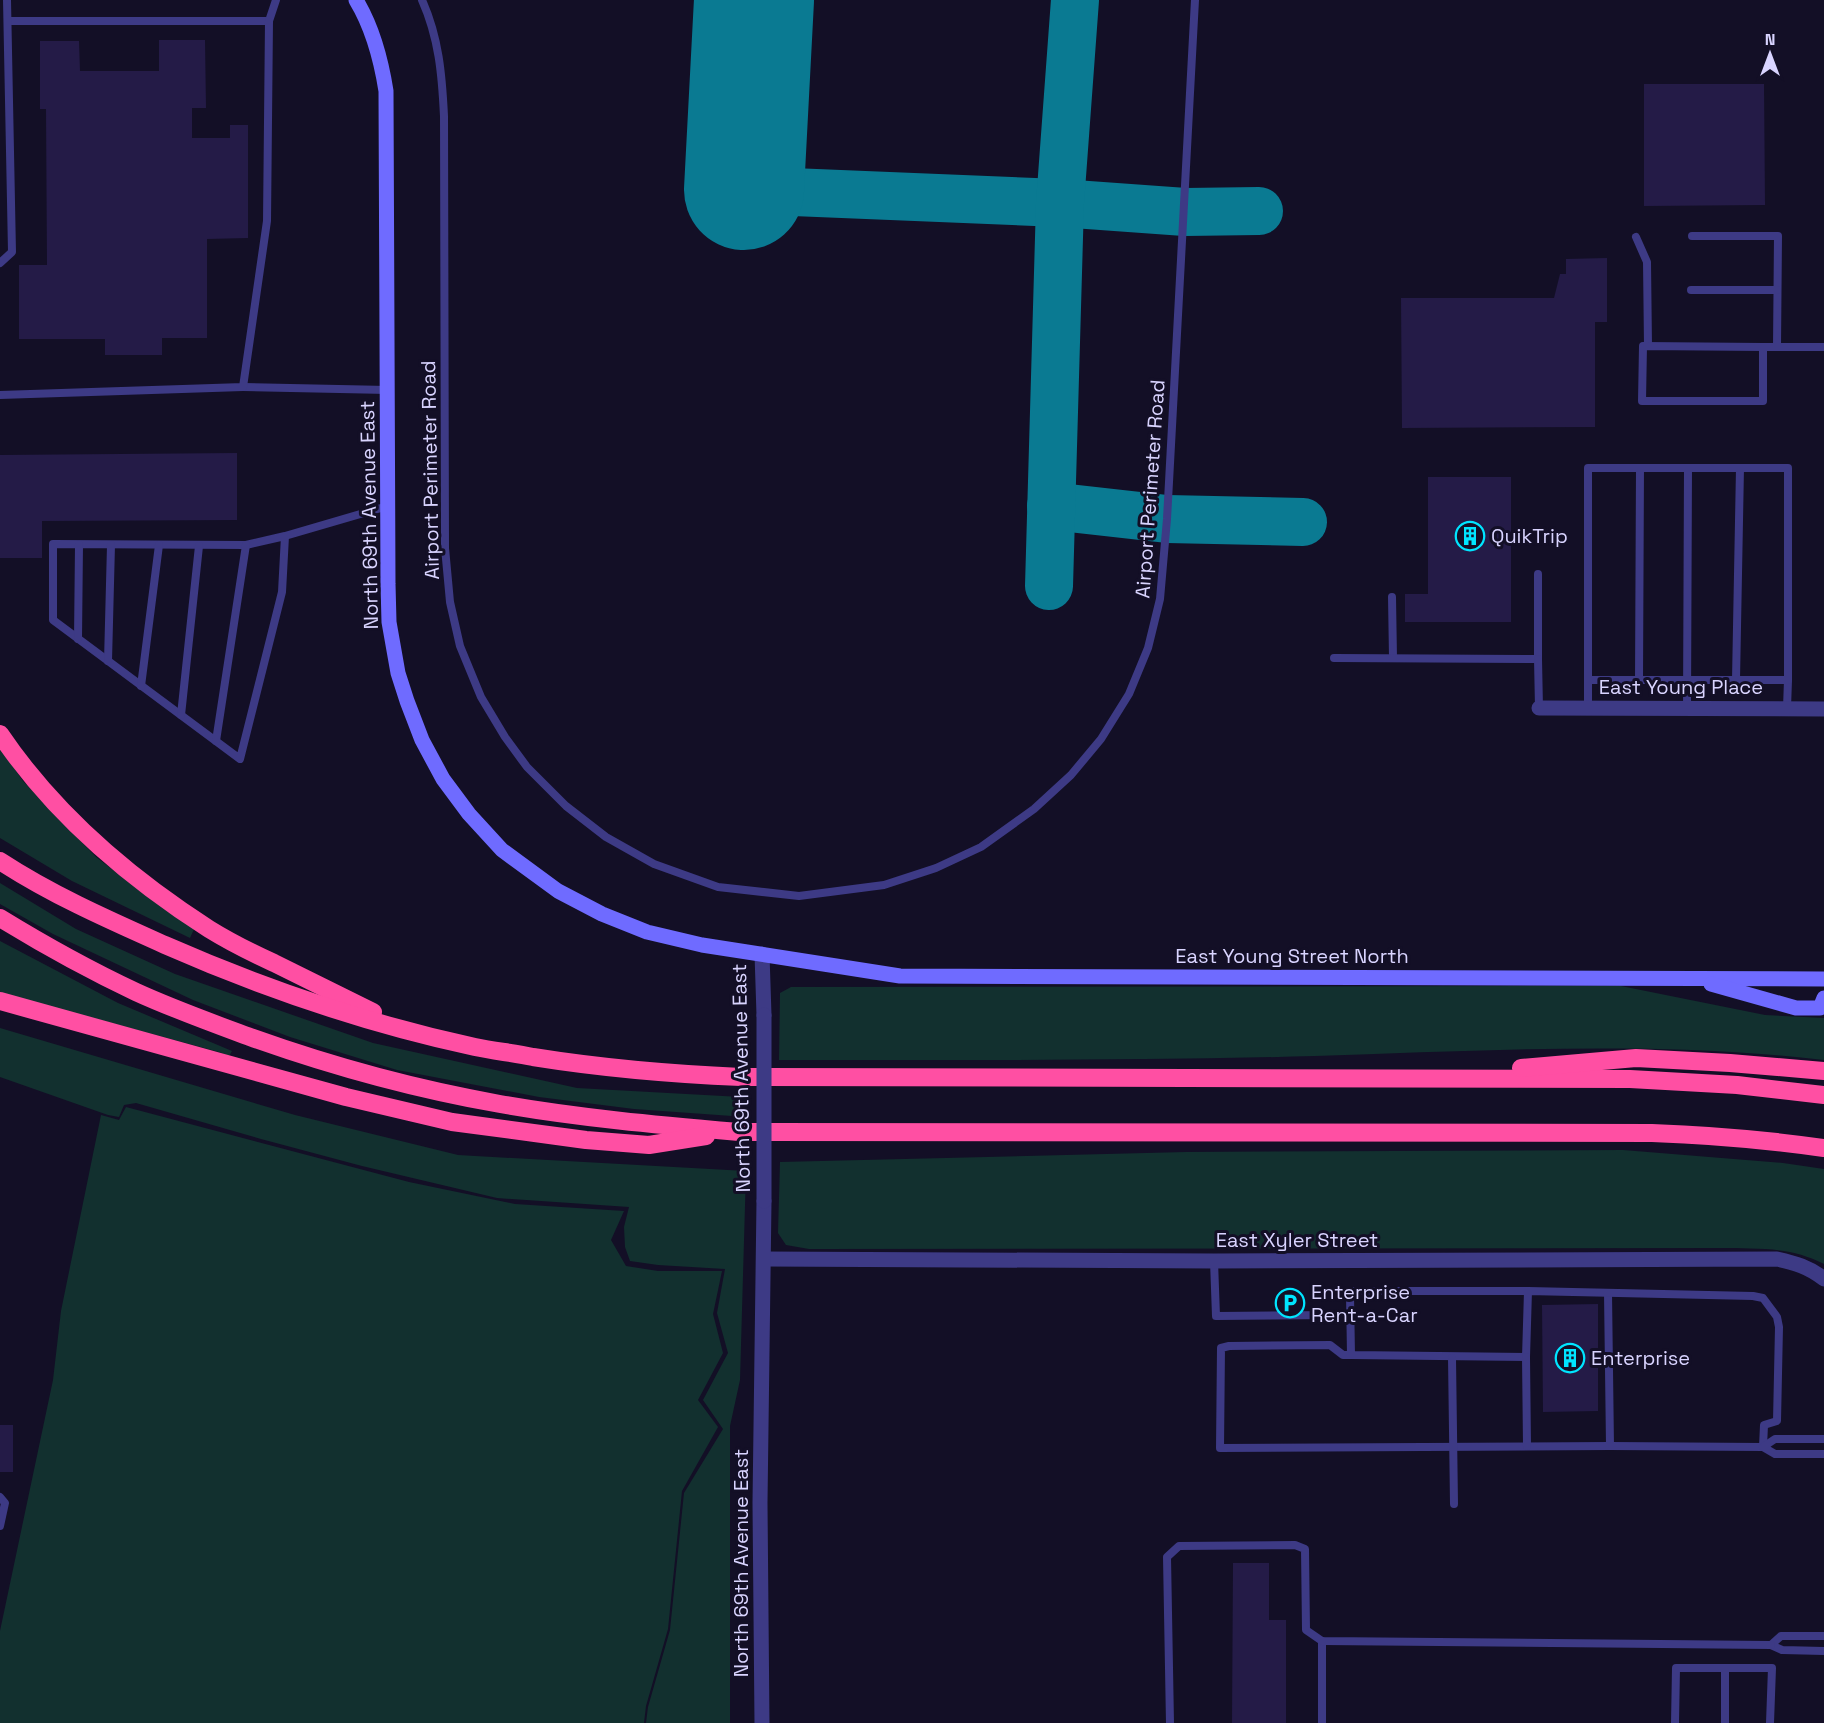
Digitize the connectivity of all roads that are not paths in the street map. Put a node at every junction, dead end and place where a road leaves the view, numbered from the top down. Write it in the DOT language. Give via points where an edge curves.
graph roads {
  1 [pos="7,0"];
  2 [pos="276,0"];
  3 [pos="356,0"];
  4 [pos="423,0"];
  5 [pos="1195,0"];
  6 [pos="8,21"];
  7 [pos="269,21"];
  8 [pos="1692,236"];
  9 [pos="1636,237"];
  10 [pos="0,262"];
  11 [pos="1691,290"];
  12 [pos="1777,290"];
  13 [pos="1648,346"];
  14 [pos="1763,347"];
  15 [pos="1777,347"];
  16 [pos="1824,347"];
  17 [pos="243,387"];
  18 [pos="388,390"];
  19 [pos="0,395"];
  20 [pos="1640,468"];
  21 [pos="1688,468"];
  22 [pos="1740,468"];
  23 [pos="388,506"];
  24 [pos="285,536"];
  25 [pos="79,544"];
  26 [pos="111,545"];
  27 [pos="159,545"];
  28 [pos="246,545"];
  29 [pos="199,546"];
  30 [pos="1538,574"];
  31 [pos="1392,597"];
  32 [pos="78,639"];
  33 [pos="1334,658"];
  34 [pos="1393,658"];
  35 [pos="1538,658"];
  36 [pos="108,661"];
  37 [pos="1588,680"];
  38 [pos="1639,680"];
  39 [pos="1687,680"];
  40 [pos="1736,680"];
  41 [pos="1788,680"];
  42 [pos="141,686"];
  43 [pos="1539,708"];
  44 [pos="1687,708"];
  45 [pos="1787,708"];
  46 [pos="1588,709"];
  47 [pos="1824,709"];
  48 [pos="181,715"];
  49 [pos="0,734"];
  50 [pos="216,741"];
  51 [pos="0,861"];
  52 [pos="0,918"];
  53 [pos="762,954"];
  54 [pos="1694,979"];
  55 [pos="1824,979"];
  56 [pos="1824,998"];
  57 [pos="0,1001"];
  58 [pos="415,1032"];
  59 [pos="1824,1071"];
  60 [pos="1406,1079"];
  61 [pos="1824,1095"];
  62 [pos="739,1132"];
  63 [pos="1824,1148"];
  64 [pos="765,1259"];
  65 [pos="1214,1261"];
  66 [pos="1824,1279"];
  67 [pos="1528,1291"];
  68 [pos="1608,1293"];
  69 [pos="1334,1315"];
  70 [pos="1351,1355"];
  71 [pos="1526,1357"];
  72 [pos="1452,1358"];
  73 [pos="1824,1439"];
  74 [pos="1453,1446"];
  75 [pos="1527,1446"];
  76 [pos="1610,1446"];
  77 [pos="1763,1447"];
  78 [pos="1824,1454"];
  79 [pos="0,1497"];
  80 [pos="1454,1504"];
  81 [pos="0,1526"];
  82 [pos="1824,1636"];
  83 [pos="1322,1641"];
  84 [pos="1771,1645"];
  85 [pos="1824,1651"];
  86 [pos="1725,1668"];
  87 [pos="762,1723"];
  88 [pos="1170,1723"];
  89 [pos="1322,1723"];
  90 [pos="1675,1723"];
  91 [pos="1725,1723"];
  92 [pos="1770,1723"];
  1 -- 6 [label="lane"];
  2 -- 7 [label="lane"];
  3 -- 18 [label="street, North 69th Avenue East" via="373,34 386,91"];
  4 -- 5 [label="lane, Airport Perimeter Road" via="442,68 444,116 445,548 450,602 460,646 481,697 527,767 566,806 606,837 654,864 718,887 799,896 884,885 936,868 981,847 1034,809 1071,775 1101,740 1129,694 1149,648 1160,599"];
  6 -- 7 [label="lane"];
  6 -- 10 [label="lane" via="12,252"];
  7 -- 17 [label="lane" via="267,221"];
  8 -- 12 [label="lane" via="1778,236"];
  9 -- 13 [label="lane" via="1647,262"];
  11 -- 12 [label="lane"];
  12 -- 15 [label="lane"];
  13 -- 14 [label="lane"];
  13 -- 14 [label="lane" via="1643,346 1642,401 1763,401"];
  14 -- 15 [label="lane"];
  15 -- 16 [label="lane"];
  17 -- 18 [label="lane"];
  17 -- 19 [label="lane"];
  18 -- 23 [label="street, North 69th Avenue East"];
  20 -- 21 [label="lane"];
  20 -- 37 [label="lane" via="1588,468"];
  20 -- 38 [label="lane"];
  21 -- 22 [label="lane"];
  21 -- 39 [label="lane"];
  22 -- 40 [label="lane"];
  22 -- 41 [label="lane" via="1788,468"];
  23 -- 24 [label="lane"];
  23 -- 53 [label="street, North 69th Avenue East" via="389,622 398,673 422,740 443,779 469,814 502,850 530,872 602,914 647,932"];
  24 -- 28 [label="lane"];
  24 -- 50 [label="lane" via="282,592 240,759"];
  25 -- 26 [label="lane"];
  25 -- 32 [label="lane"];
  25 -- 32 [label="lane" via="53,544 53,620"];
  26 -- 27 [label="lane"];
  26 -- 36 [label="lane"];
  27 -- 29 [label="lane"];
  27 -- 42 [label="lane"];
  28 -- 29 [label="lane"];
  28 -- 50 [label="lane"];
  29 -- 48 [label="lane"];
  30 -- 35 [label="lane"];
  31 -- 34 [label="lane"];
  32 -- 36 [label="lane"];
  33 -- 34 [label="lane"];
  34 -- 35 [label="lane"];
  35 -- 43 [label="lane"];
  36 -- 42 [label="lane"];
  37 -- 38 [label="lane"];
  37 -- 46 [label="lane"];
  38 -- 39 [label="lane"];
  39 -- 40 [label="lane"];
  39 -- 44 [label="lane"];
  40 -- 41 [label="lane"];
  41 -- 45 [label="lane"];
  42 -- 48 [label="lane"];
  43 -- 46 [label="street, East Young Place"];
  44 -- 45 [label="street, East Young Place"];
  44 -- 46 [label="street, East Young Place"];
  45 -- 47 [label="street, East Young Place"];
  48 -- 50 [label="lane"];
  49 -- 58 [label="highway" via="47,795 105,853 210,930"];
  51 -- 58 [label="highway" via="79,906 206,963 317,1004"];
  52 -- 62 [label="highway" via="138,993 212,1024 381,1078 500,1104 591,1118"];
  53 -- 54 [label="street, East Young Street North" via="900,976"];
  53 -- 64 [label="street, North 69th Avenue East, bridge"];
  54 -- 55 [label="street, East Young Street North"];
  54 -- 56 [label="street" via="1796,1008 1820,1008"];
  57 -- 62 [label="highway" via="346,1097 452,1122 649,1145"];
  58 -- 60 [label="highway" via="541,1058 676,1075"];
  59 -- 60 [label="highway" via="1636,1058"];
  60 -- 61 [label="highway" via="1630,1079"];
  62 -- 63 [label="highway" via="1652,1133"];
  64 -- 65 [label="street, East Xyler Street"];
  64 -- 87 [label="street, North 69th Avenue East" via="760,1503"];
  65 -- 66 [label="street, East Xyler Street" via="1777,1259 1809,1268"];
  65 -- 69 [label="lane" via="1216,1316"];
  67 -- 68 [label="lane"];
  67 -- 70 [label="lane" via="1353,1291"];
  67 -- 71 [label="lane"];
  68 -- 76 [label="lane"];
  68 -- 77 [label="lane" via="1763,1298 1777,1317 1779,1327 1777,1421 1764,1425"];
  70 -- 72 [label="lane"];
  70 -- 74 [label="lane" via="1343,1355 1330,1345 1221,1348 1220,1448"];
  71 -- 72 [label="lane"];
  71 -- 75 [label="lane"];
  72 -- 74 [label="lane"];
  73 -- 77 [label="lane" via="1775,1439"];
  74 -- 75 [label="lane"];
  74 -- 80 [label="lane"];
  75 -- 76 [label="lane"];
  76 -- 77 [label="lane"];
  77 -- 78 [label="lane" via="1775,1454"];
  79 -- 81 [label="lane" via="5,1503"];
  82 -- 84 [label="lane" via="1781,1636"];
  83 -- 84 [label="lane"];
  83 -- 88 [label="lane" via="1306,1630 1305,1549 1295,1545 1179,1546 1167,1557"];
  83 -- 89 [label="lane"];
  84 -- 85 [label="lane" via="1782,1650"];
  86 -- 90 [label="lane" via="1676,1668"];
  86 -- 91 [label="lane"];
  86 -- 92 [label="lane" via="1772,1668"];
}
